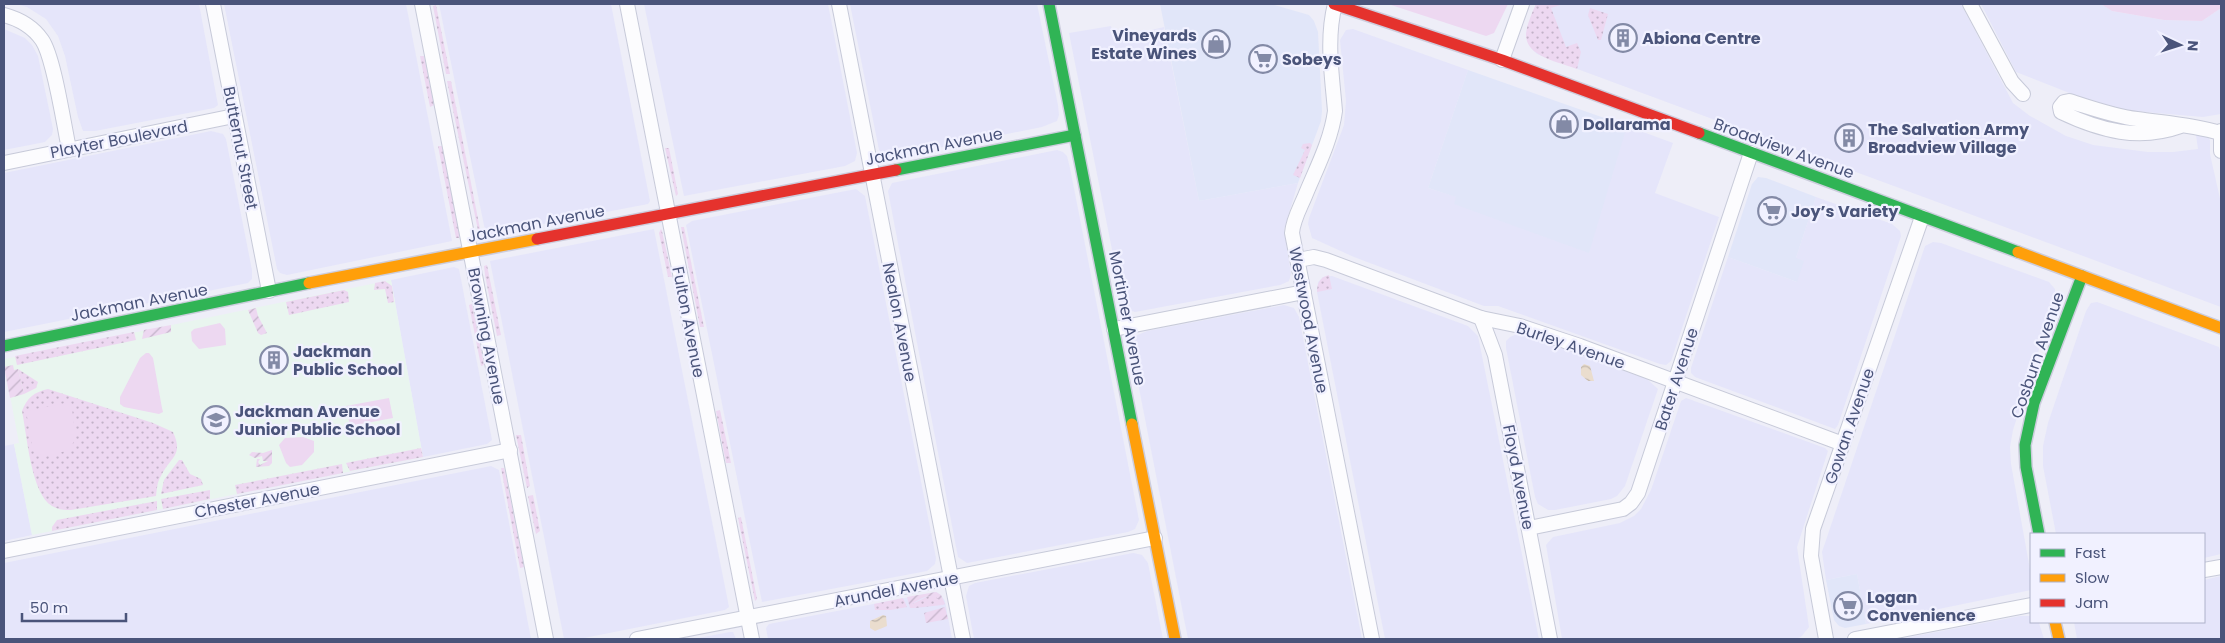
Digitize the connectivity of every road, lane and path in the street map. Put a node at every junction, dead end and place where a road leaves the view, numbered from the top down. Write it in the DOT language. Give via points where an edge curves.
graph roads {
  1 [pos="213,4"];
  2 [pos="422,4"];
  3 [pos="627,4"];
  4 [pos="839,4"];
  5 [pos="1049,4"];
  6 [pos="1335,4"];
  7 [pos="1522,4"];
  8 [pos="1970,4"];
  9 [pos="4,15"];
  10 [pos="1502,60"];
  11 [pos="2023,94"];
  12 [pos="234,116"];
  13 [pos="2181,126"];
  14 [pos="2221,132"];
  15 [pos="1075,135"];
  16 [pos="69,149"];
  17 [pos="2221,151"];
  18 [pos="1751,153"];
  19 [pos="4,162"];
  20 [pos="871,174"];
  21 [pos="667,214"];
  22 [pos="1922,217"];
  23 [pos="471,252"];
  24 [pos="1298,260"];
  25 [pos="2082,276"];
  26 [pos="269,292"];
  27 [pos="1304,292"];
  28 [pos="1481,318"];
  29 [pos="2221,328"];
  30 [pos="1114,329"];
  31 [pos="4,346"];
  32 [pos="1675,382"];
  33 [pos="1843,444"];
  34 [pos="510,450"];
  35 [pos="1529,528"];
  36 [pos="2039,533"];
  37 [pos="1155,538"];
  38 [pos="4,551"];
  39 [pos="2221,567"];
  40 [pos="2205,570"];
  41 [pos="951,579"];
  42 [pos="2030,605"];
  43 [pos="747,618"];
  44 [pos="2055,623"];
  45 [pos="546,639"];
  46 [pos="637,639"];
  47 [pos="752,639"];
  48 [pos="962,639"];
  49 [pos="1175,639"];
  50 [pos="1372,639"];
  51 [pos="1550,639"];
  52 [pos="1826,639"];
  53 [pos="1855,639"];
  54 [pos="2058,639"];
  1 -- 12 [label="street, Butternut Street"];
  2 -- 23 [label="street, Browning Avenue"];
  3 -- 21 [label="street, Fulton Avenue"];
  4 -- 20 [label="street, Nealon Avenue"];
  5 -- 15 [label="street, Mortimer Avenue"];
  6 -- 10 [label="street, Broadview Avenue"];
  6 -- 24 [label="street, Westwood Avenue" via="1330,23 1335,111 1293,226"];
  7 -- 10 [label="street"];
  8 -- 11 [label="street" via="2012,82"];
  9 -- 16 [label="street" via="35,31 48,51"];
  10 -- 18 [label="street, Broadview Avenue"];
  12 -- 16 [label="street, Playter Boulevard"];
  12 -- 26 [label="street, Butternut Street"];
  13 -- 13 [label="street" via="2110,114 2069,101 2060,107 2061,112 2106,130 2161,133"];
  13 -- 14 [label="street"];
  14 -- 17 [label="street"];
  15 -- 20 [label="street, Jackman Avenue"];
  15 -- 30 [label="street, Mortimer Avenue"];
  16 -- 19 [label="street, Playter Boulevard"];
  18 -- 22 [label="street, Broadview Avenue"];
  18 -- 32 [label="street, Bater Avenue"];
  20 -- 21 [label="street, Jackman Avenue"];
  20 -- 41 [label="street, Nealon Avenue"];
  21 -- 23 [label="street, Jackman Avenue"];
  21 -- 43 [label="street, Fulton Avenue"];
  22 -- 25 [label="street, Broadview Avenue"];
  22 -- 33 [label="street, Gowan Avenue"];
  23 -- 26 [label="street, Jackman Avenue"];
  23 -- 34 [label="street, Browning Avenue"];
  24 -- 27 [label="street, Westwood Avenue"];
  24 -- 28 [label="street, Burley Avenue" via="1314,257 1326,260"];
  25 -- 29 [label="street, Broadview Avenue"];
  25 -- 36 [label="street, Cosburn Avenue" via="2034,403 2025,444 2026,468"];
  26 -- 31 [label="street, Jackman Avenue"];
  27 -- 30 [label="street"];
  27 -- 50 [label="street, Westwood Avenue"];
  28 -- 32 [label="street, Burley Avenue" via="1520,326"];
  28 -- 35 [label="street, Floyd Avenue" via="1495,355"];
  30 -- 37 [label="street, Mortimer Avenue"];
  32 -- 33 [label="street, Burley Avenue"];
  32 -- 35 [label="street, Bater Avenue" via="1638,493 1631,503 1612,512"];
  33 -- 52 [label="street, Gowan Avenue" via="1813,530 1810,556"];
  34 -- 38 [label="street, Chester Avenue"];
  34 -- 45 [label="street, Browning Avenue"];
  35 -- 51 [label="street, Floyd Avenue"];
  37 -- 41 [label="street, Arundel Avenue"];
  37 -- 49 [label="street, Mortimer Avenue"];
  39 -- 40 [label="street"];
  41 -- 43 [label="street, Arundel Avenue"];
  41 -- 48 [label="street, Nealon Avenue"];
  42 -- 53 [label="street"];
  43 -- 46 [label="street, Arundel Avenue"];
  43 -- 47 [label="street, Fulton Avenue"];
  44 -- 54 [label="street"];
}
